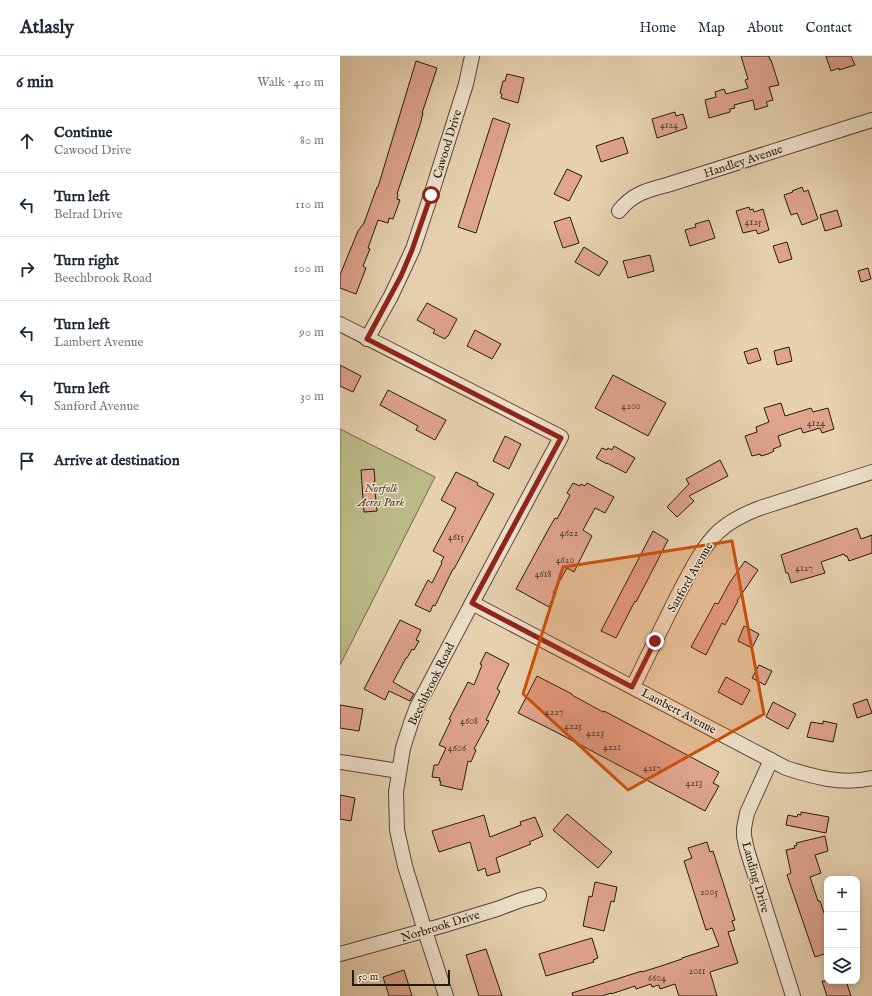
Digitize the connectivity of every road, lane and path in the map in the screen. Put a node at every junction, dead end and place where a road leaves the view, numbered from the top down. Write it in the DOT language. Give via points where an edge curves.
graph roads {
  1 [pos="472,56"];
  2 [pos="872,120"];
  3 [pos="620,211"];
  4 [pos="340,324"];
  5 [pos="367,339"];
  6 [pos="872,472"];
  7 [pos="472,603"];
  8 [pos="632,687"];
  9 [pos="770,760"];
  10 [pos="340,762"];
  11 [pos="399,771"];
  12 [pos="872,778"];
  13 [pos="539,895"];
  14 [pos="425,931"];
  15 [pos="340,954"];
  16 [pos="446,996"];
  17 [pos="793,996"];
  1 -- 5 [label="street, Cawood Drive" via="412,250 398,283"];
  2 -- 3 [label="street, Handley Avenue" via="648,190 634,197"];
  4 -- 5 [label="street"];
  5 -- 7 [label="street, Beechbrook Road" via="561,438"];
  6 -- 8 [label="street, Sanford Avenue" via="747,513 718,532 697,559"];
  7 -- 8 [label="street, Lambert Avenue"];
  7 -- 11 [label="street, Beechbrook Road" via="417,707 403,748"];
  8 -- 9 [label="street, Lambert Avenue"];
  9 -- 12 [label="street, Lambert Avenue" via="813,776 853,781"];
  9 -- 17 [label="street, Landing Drive" via="747,813 744,836 746,850"];
  10 -- 11 [label="street"];
  11 -- 14 [label="street, Beechbrook Road" via="396,792 397,830"];
  13 -- 14 [label="street, Norbrook Drive"];
  14 -- 15 [label="street, Norbrook Drive"];
  14 -- 16 [label="street, Beechbrook Road"];
}
